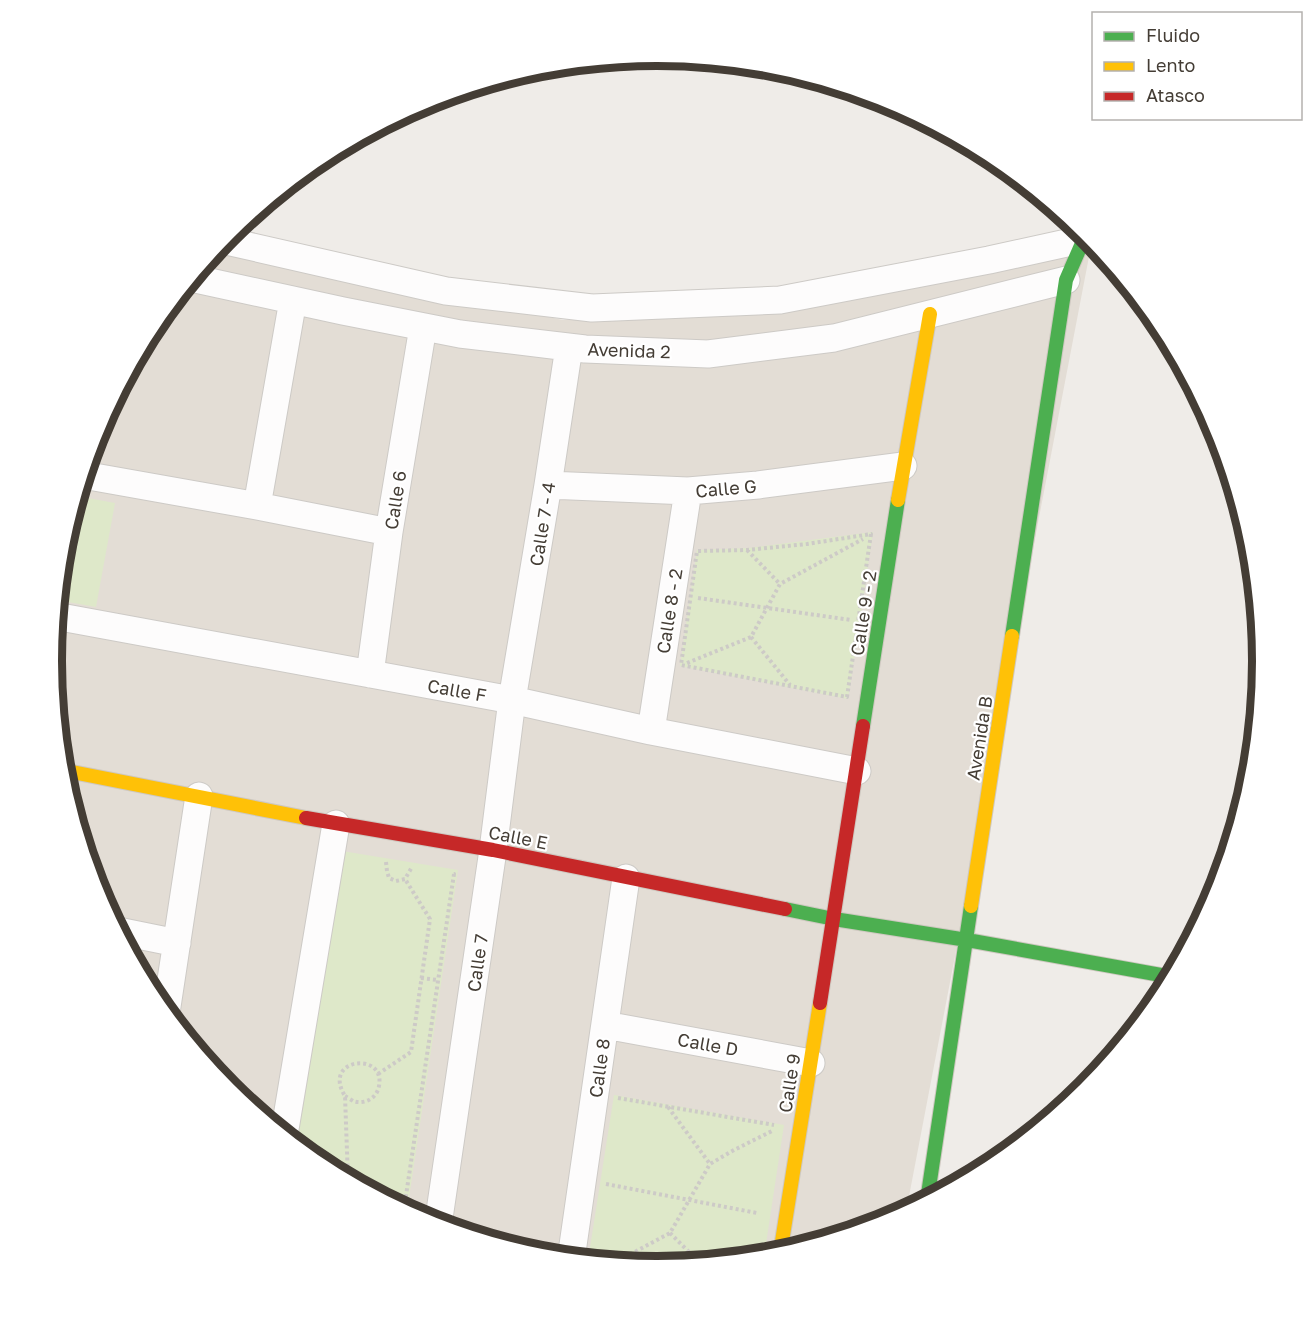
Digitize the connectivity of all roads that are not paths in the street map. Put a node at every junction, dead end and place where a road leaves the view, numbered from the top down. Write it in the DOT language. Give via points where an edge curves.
graph roads {
  1 [pos="1076,238"];
  2 [pos="233,243"];
  3 [pos="1082,244"];
  4 [pos="200,280"];
  5 [pos="1066,280"];
  6 [pos="293,300"];
  7 [pos="930,314"];
  8 [pos="423,327"];
  9 [pos="569,347"];
  10 [pos="903,466"];
  11 [pos="91,476"];
  12 [pos="548,485"];
  13 [pos="688,491"];
  14 [pos="257,506"];
  15 [pos="389,532"];
  16 [pos="63,617"];
  17 [pos="370,674"];
  18 [pos="512,700"];
  19 [pos="651,731"];
  20 [pos="857,771"];
  21 [pos="72,772"];
  22 [pos="199,796"];
  23 [pos="336,824"];
  24 [pos="494,850"];
  25 [pos="626,878"];
  26 [pos="834,919"];
  27 [pos="128,933"];
  28 [pos="967,940"];
  29 [pos="177,943"];
  30 [pos="1163,975"];
  31 [pos="168,1000"];
  32 [pos="605,1026"];
  33 [pos="811,1063"];
  34 [pos="285,1126"];
  35 [pos="929,1191"];
  36 [pos="439,1215"];
  37 [pos="782,1243"];
  38 [pos="573,1250"];
  1 -- 2 [label="street" via="989,260 780,300 592,308 446,291"];
  3 -- 5 [label="street, Avenida B"];
  4 -- 6 [label="street, Avenida 2"];
  5 -- 7 [label="street, Avenida 2"];
  5 -- 28 [label="street, Avenida B"];
  6 -- 8 [label="street, Avenida 2"];
  6 -- 14 [label="street"];
  7 -- 9 [label="street, Avenida 2" via="834,338 708,354"];
  7 -- 10 [label="street, Calle 9 - 2"];
  8 -- 9 [label="street, Avenida 2"];
  8 -- 15 [label="street, Calle 6"];
  9 -- 12 [label="street, Calle 7 - 4"];
  10 -- 13 [label="street, Calle G"];
  10 -- 20 [label="street, Calle 9 - 2"];
  11 -- 14 [label="street"];
  12 -- 13 [label="street, Calle G"];
  12 -- 18 [label="street, Calle 7 - 4"];
  13 -- 19 [label="street, Calle 8 - 2"];
  14 -- 15 [label="street"];
  15 -- 17 [label="street, Calle 6"];
  16 -- 17 [label="street, Calle F"];
  17 -- 18 [label="street, Calle F"];
  18 -- 19 [label="street, Calle F"];
  18 -- 24 [label="street, Calle 7"];
  19 -- 20 [label="street, Calle F"];
  20 -- 26 [label="street, Calle 9 - 2"];
  21 -- 22 [label="street, Calle E"];
  22 -- 23 [label="street, Calle E"];
  22 -- 29 [label="street"];
  23 -- 24 [label="street, Calle E"];
  23 -- 34 [label="street"];
  24 -- 25 [label="street, Calle E"];
  24 -- 36 [label="street, Calle 7"];
  25 -- 26 [label="street, Calle E"];
  25 -- 32 [label="street, Calle 8"];
  26 -- 28 [label="street, Calle E"];
  26 -- 33 [label="street, Calle 9"];
  27 -- 29 [label="street"];
  28 -- 30 [label="street, Calle E"];
  28 -- 35 [label="street, Avenida B"];
  29 -- 31 [label="street"];
  32 -- 33 [label="street, Calle D"];
  32 -- 38 [label="street, Calle 8"];
  33 -- 37 [label="street, Calle 9"];
}
